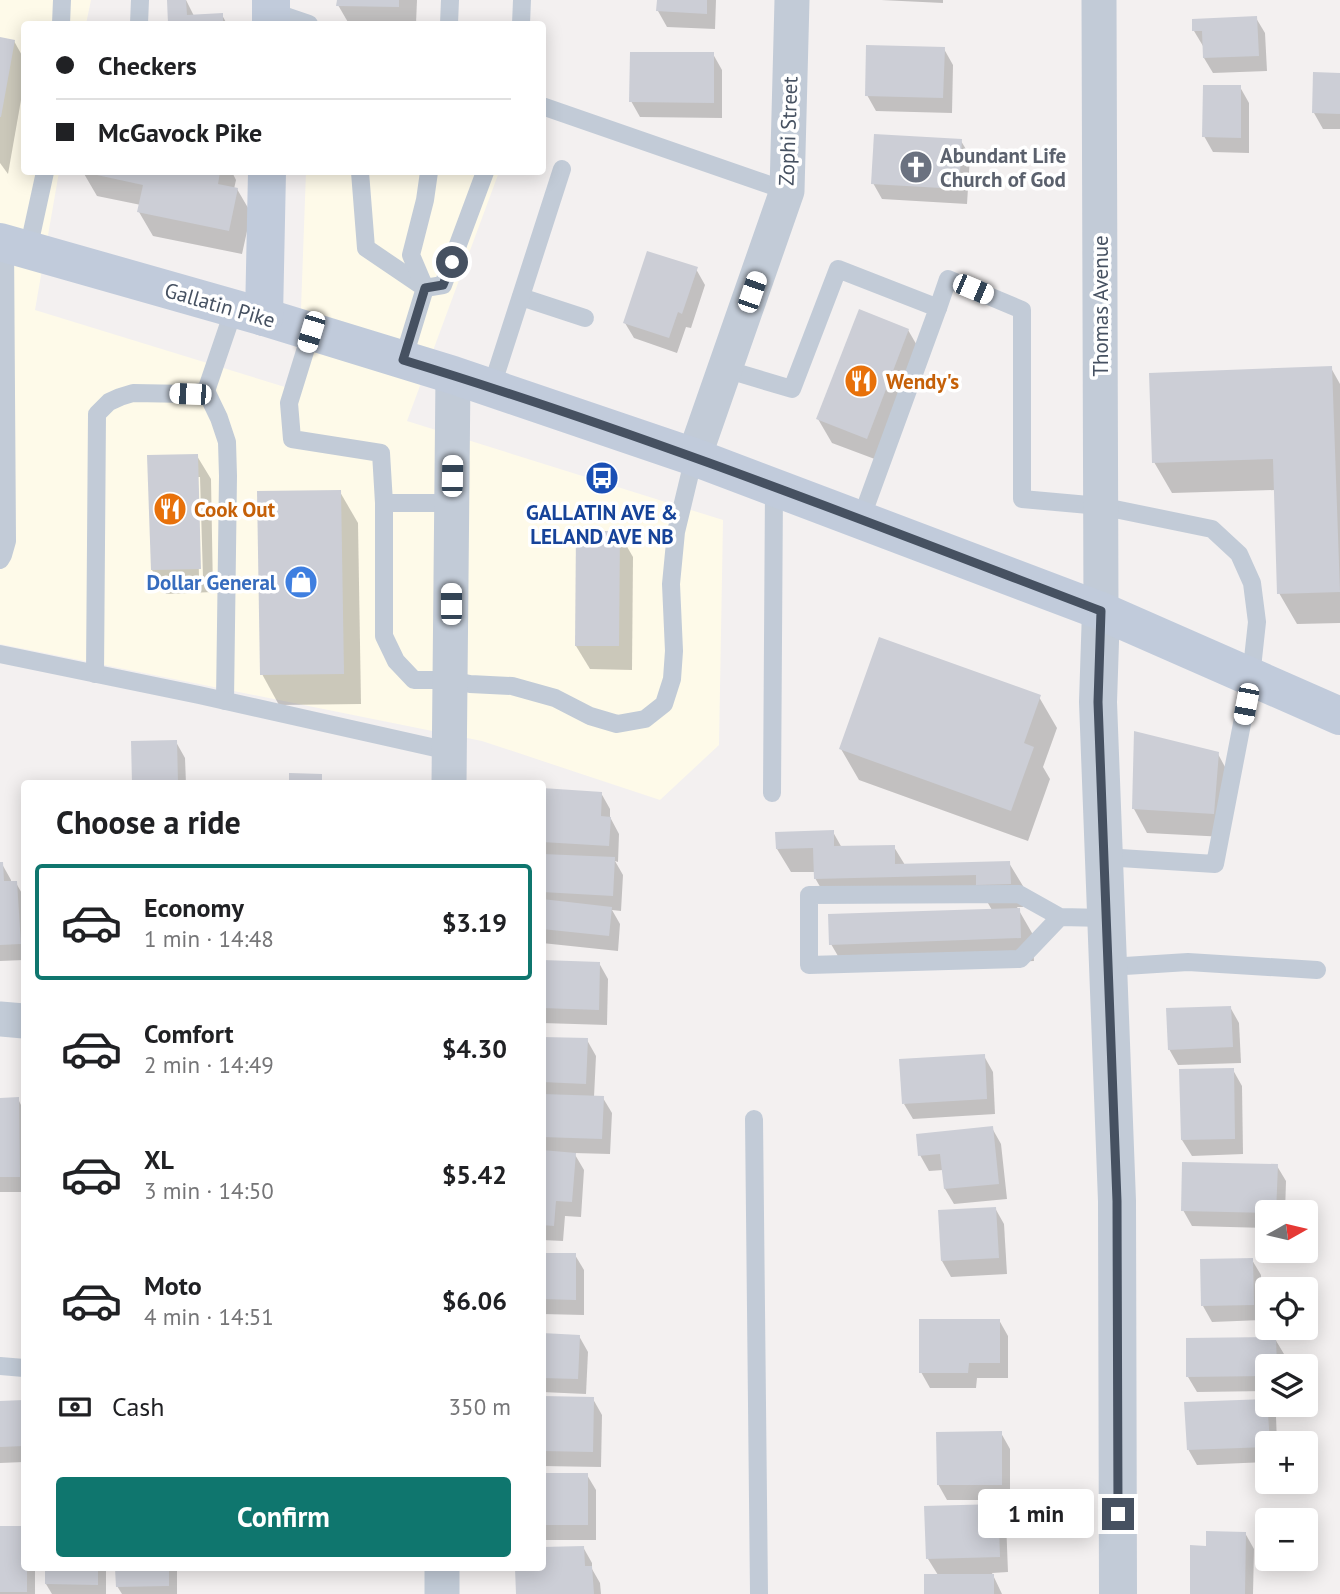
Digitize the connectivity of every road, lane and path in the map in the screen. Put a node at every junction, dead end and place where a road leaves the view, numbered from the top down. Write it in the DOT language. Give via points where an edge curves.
graph roads {
  1 [pos="62,0"];
  2 [pos="140,0"];
  3 [pos="450,0"];
  4 [pos="522,0"];
  5 [pos="792,0"];
  6 [pos="1098,0"];
  7 [pos="271,12"];
  8 [pos="61,21"];
  9 [pos="139,21"];
  10 [pos="300,21"];
  11 [pos="449,21"];
  12 [pos="521,21"];
  13 [pos="546,107"];
  14 [pos="562,169"];
  15 [pos="44,175"];
  16 [pos="267,175"];
  17 [pos="360,175"];
  18 [pos="429,175"];
  19 [pos="484,175"];
  20 [pos="788,191"];
  21 [pos="11,245"];
  22 [pos="425,288"];
  23 [pos="521,297"];
  24 [pos="938,308"];
  25 [pos="249,313"];
  26 [pos="585,318"];
  27 [pos="311,332"];
  28 [pos="3,336"];
  29 [pos="403,360"];
  30 [pos="725,369"];
  31 [pos="453,376"];
  32 [pos="491,389"];
  33 [pos="206,391"];
  34 [pos="694,457"];
  35 [pos="774,487"];
  36 [pos="384,503"];
  37 [pos="452,503"];
  38 [pos="1100,506"];
  39 [pos="861,519"];
  40 [pos="0,560"];
  41 [pos="1101,611"];
  42 [pos="0,654"];
  43 [pos="95,674"];
  44 [pos="1251,677"];
  45 [pos="450,680"];
  46 [pos="225,701"];
  47 [pos="1340,716"];
  48 [pos="449,768"];
  49 [pos="772,793"];
  50 [pos="1104,857"];
  51 [pos="1060,917"];
  52 [pos="1106,918"];
  53 [pos="1109,967"];
  54 [pos="1317,970"];
  55 [pos="0,1019"];
  56 [pos="21,1021"];
  57 [pos="754,1119"];
  58 [pos="0,1366"];
  59 [pos="21,1368"];
  60 [pos="442,1571"];
  61 [pos="442,1594"];
  62 [pos="759,1594"];
  63 [pos="1118,1594"];
  1 -- 8 [label="lane"];
  2 -- 9 [label="lane"];
  3 -- 11 [label="lane"];
  4 -- 12 [label="lane"];
  5 -- 20 [label="street, Zophi Street"];
  6 -- 38 [label="street, Thomas Avenue"];
  7 -- 10 [label="lane"];
  13 -- 20 [label="lane"];
  14 -- 23 [label="lane"];
  15 -- 21 [label="lane"];
  16 -- 25 [label="main road"];
  17 -- 22 [label="lane" via="366,248"];
  18 -- 22 [label="lane" via="411,255"];
  19 -- 22 [label="lane" via="443,285"];
  20 -- 30 [label="street, Zophi Street"];
  21 -- 25 [label="main road, Gallatin Pike"];
  21 -- 28 [label="lane"];
  22 -- 29 [label="lane"];
  23 -- 26 [label="lane"];
  23 -- 32 [label="lane"];
  24 -- 30 [label="lane" via="838,269 792,388"];
  24 -- 38 [label="lane" via="948,279 1022,310 1022,499"];
  24 -- 39 [label="lane"];
  25 -- 27 [label="main road, Gallatin Pike"];
  25 -- 33 [label="lane"];
  27 -- 29 [label="main road, Gallatin Pike"];
  27 -- 36 [label="lane" via="289,403 292,439 381,453"];
  28 -- 40 [label="lane" via="7,541"];
  29 -- 31 [label="main road, Gallatin Pike"];
  30 -- 34 [label="street, Zophi Street"];
  31 -- 32 [label="main road, Gallatin Pike"];
  31 -- 37 [label="street"];
  32 -- 34 [label="main road, Gallatin Pike"];
  33 -- 43 [label="lane" via="133,393 109,402 97,414"];
  33 -- 46 [label="lane" via="226,442"];
  34 -- 35 [label="main road, Gallatin Pike"];
  34 -- 45 [label="lane" via="676,533 671,584 674,651 664,704 645,719 617,724 512,686"];
  35 -- 39 [label="main road, Gallatin Pike"];
  35 -- 49 [label="lane"];
  36 -- 37 [label="lane"];
  36 -- 45 [label="lane" via="384,636 396,661 414,680"];
  37 -- 45 [label="street"];
  38 -- 41 [label="street, Thomas Avenue"];
  38 -- 44 [label="lane" via="1212,529 1239,554 1252,583 1257,615"];
  39 -- 41 [label="main road, Gallatin Pike"];
  41 -- 44 [label="main road, Gallatin Pike"];
  41 -- 50 [label="street" via="1098,702"];
  42 -- 43 [label="lane"];
  43 -- 46 [label="lane"];
  44 -- 47 [label="main road, Gallatin Pike"];
  44 -- 50 [label="lane" via="1215,864"];
  45 -- 48 [label="street"];
  46 -- 48 [label="lane"];
  50 -- 52 [label="street"];
  51 -- 51 [label="lane" via="1019,894 809,895 809,965 1020,958"];
  51 -- 52 [label="lane"];
  52 -- 53 [label="street"];
  53 -- 54 [label="lane" via="1188,962"];
  53 -- 63 [label="street" via="1117,1201"];
  55 -- 56 [label="street"];
  57 -- 62 [label="lane"];
  58 -- 59 [label="lane"];
  60 -- 61 [label="street"];
}
